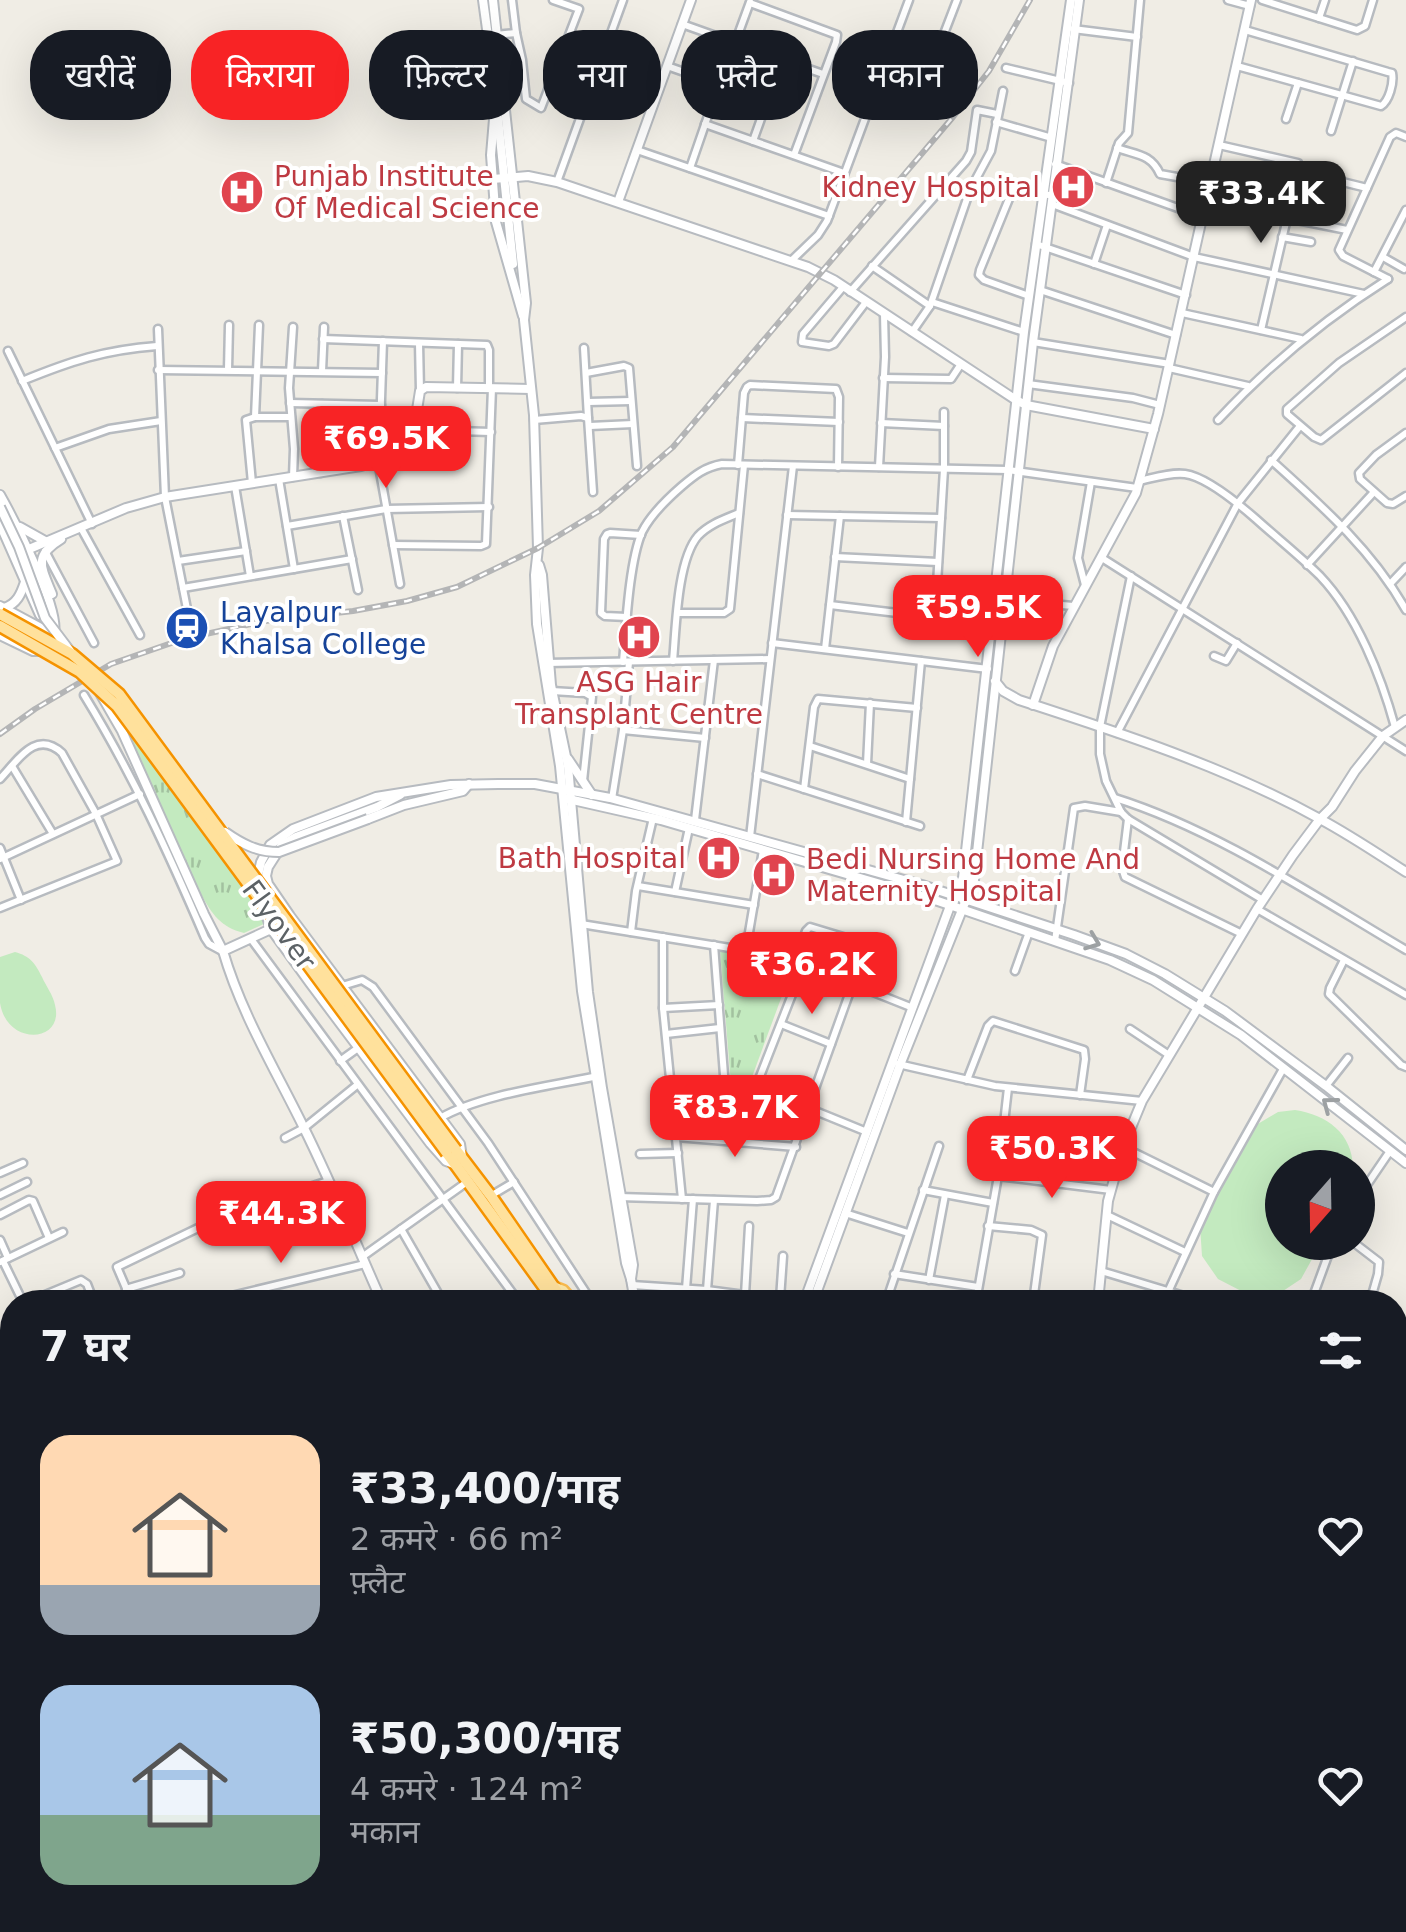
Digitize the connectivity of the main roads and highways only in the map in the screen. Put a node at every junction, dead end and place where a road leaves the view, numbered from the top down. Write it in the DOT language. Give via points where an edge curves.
graph roads {
  1 [pos="1,609"];
  2 [pos="0,626"];
  3 [pos="455,1156"];
  4 [pos="547,1290"];
  5 [pos="548,1290"];
  1 -- 3 [label="highway, Flyover, bridge" via="119,694"];
  2 -- 3 [label="highway, Flyover, bridge" via="80,672 116,706"];
  3 -- 4 [label="highway"];
  3 -- 5 [label="highway" via="491,1196"];
}
